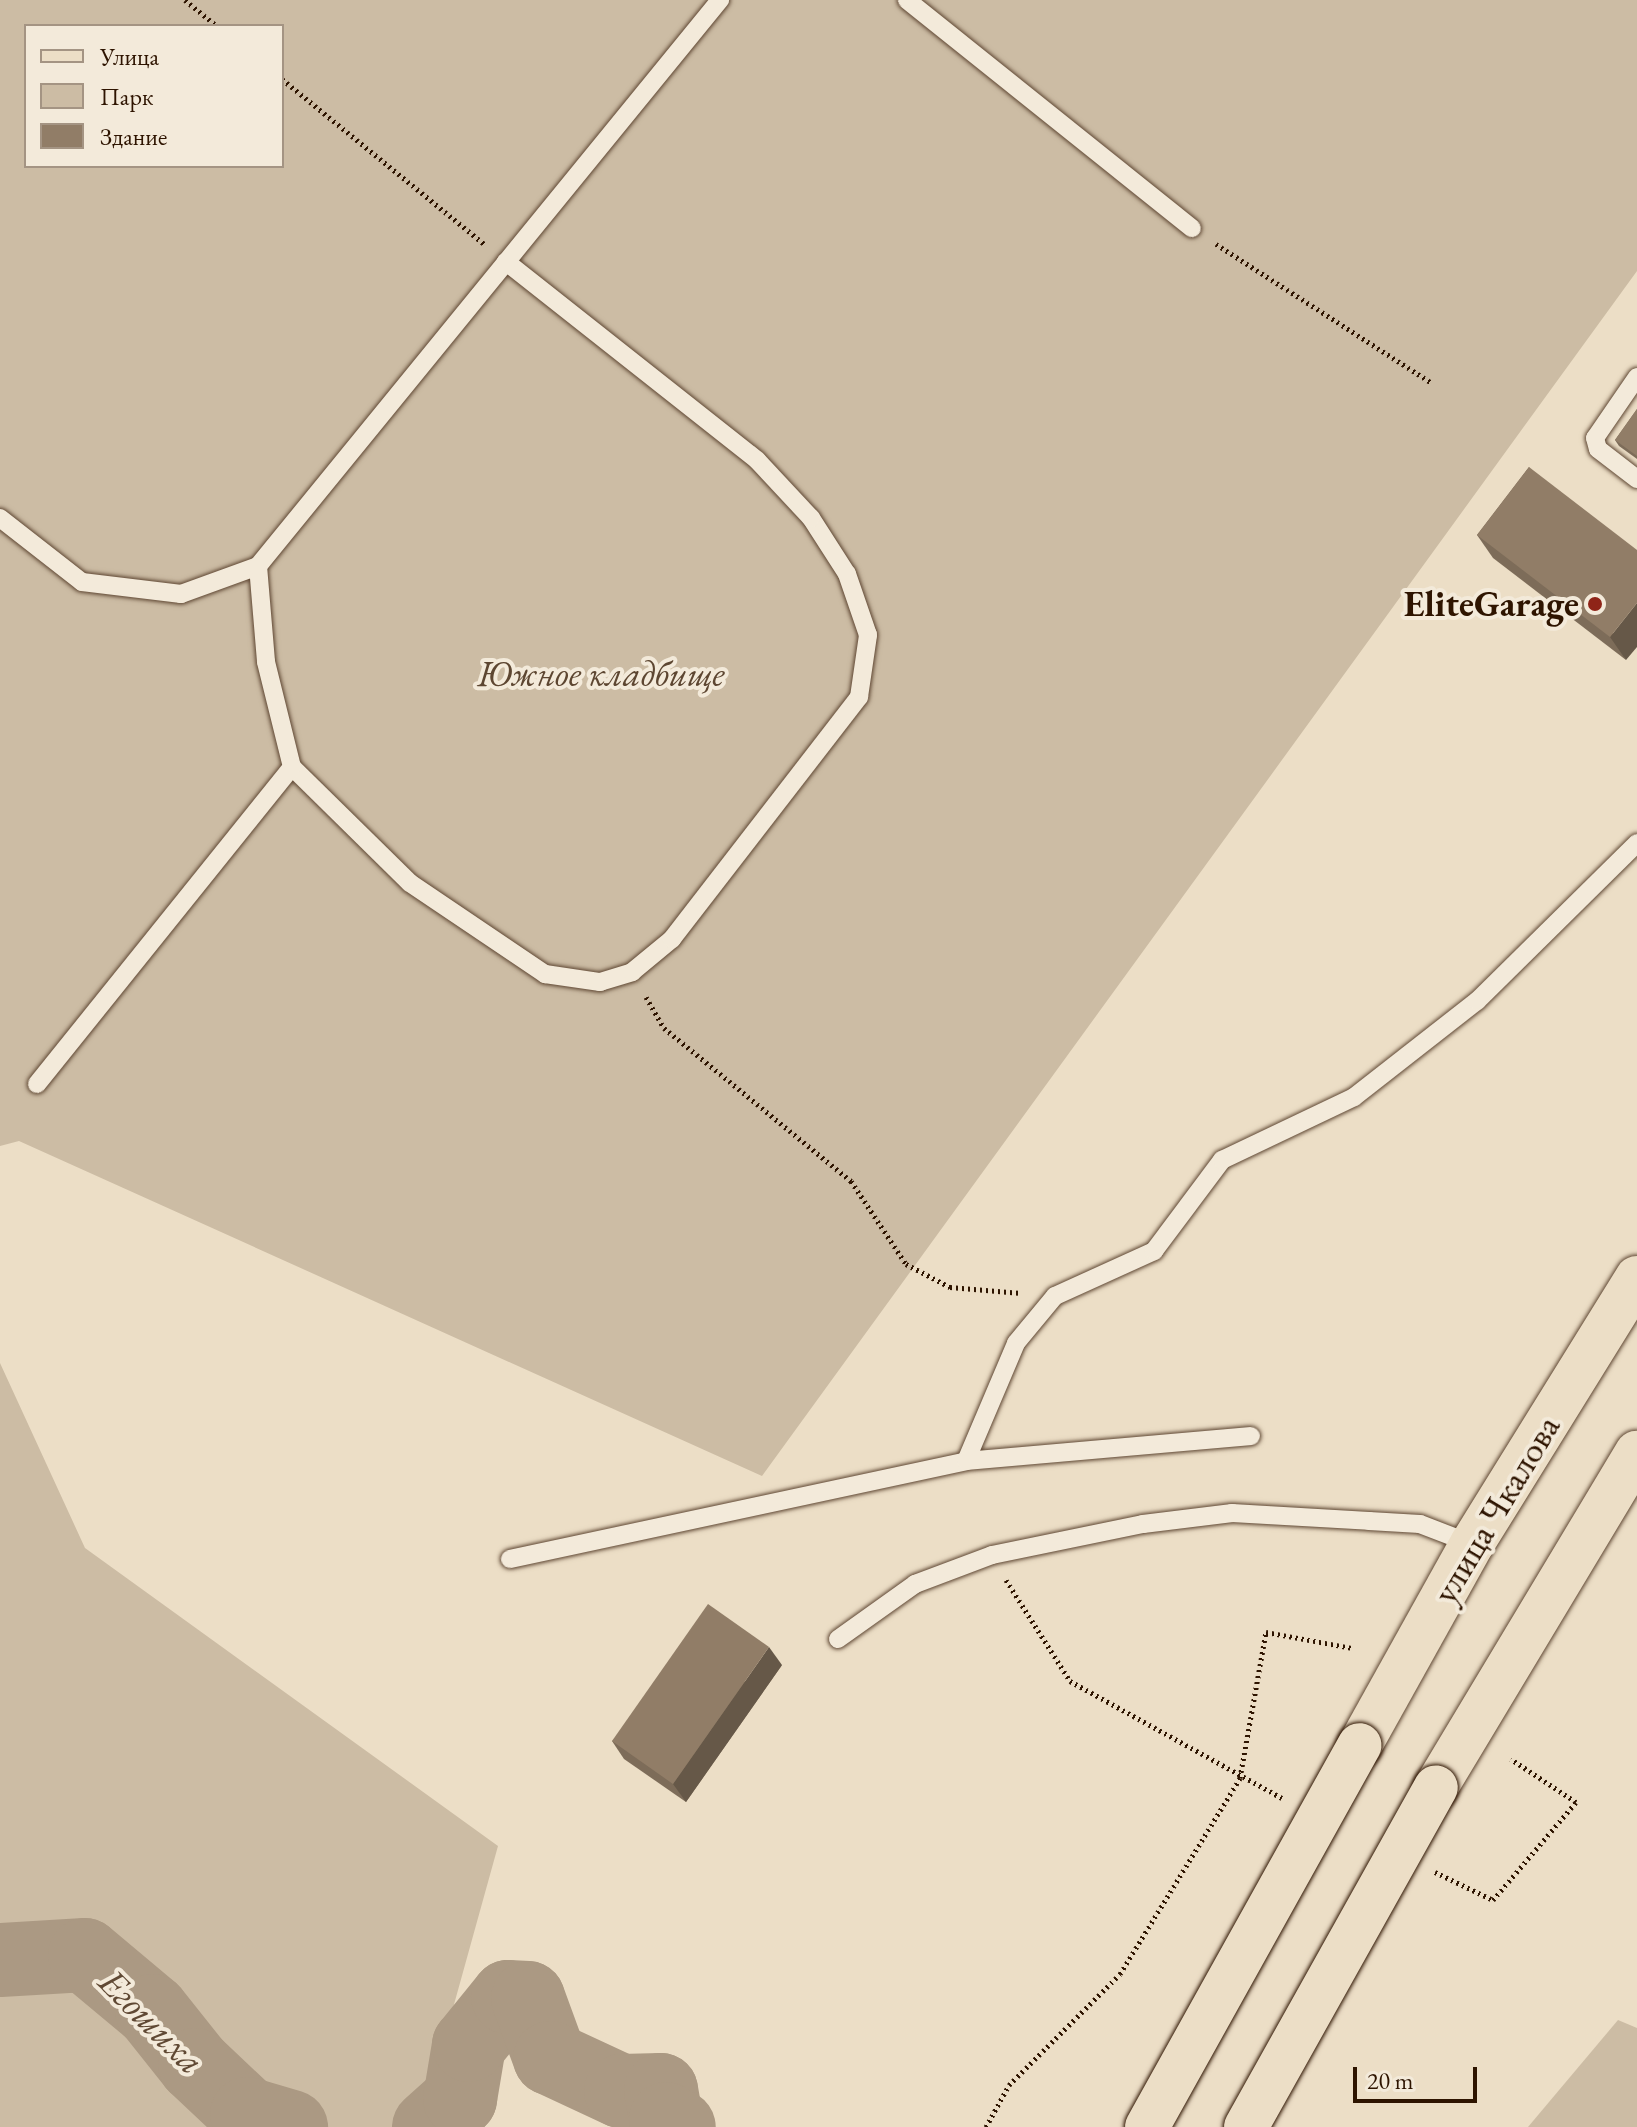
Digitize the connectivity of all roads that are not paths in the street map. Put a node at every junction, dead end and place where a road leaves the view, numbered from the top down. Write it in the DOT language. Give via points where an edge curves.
graph roads {
  1 [pos="720,0"];
  2 [pos="907,0"];
  3 [pos="1192,228"];
  4 [pos="506,262"];
  5 [pos="1637,377"];
  6 [pos="1637,479"];
  7 [pos="0,518"];
  8 [pos="258,566"];
  9 [pos="292,767"];
  10 [pos="1637,843"];
  11 [pos="37,1084"];
  12 [pos="1637,1278"];
  13 [pos="1251,1436"];
  14 [pos="1637,1453"];
  15 [pos="966,1461"];
  16 [pos="1472,1544"];
  17 [pos="510,1559"];
  18 [pos="838,1639"];
  19 [pos="1147,2127"];
  20 [pos="1246,2127"];
  1 -- 4 [label="lane"];
  2 -- 3 [label="lane"];
  4 -- 8 [label="lane"];
  4 -- 9 [label="lane" via="757,460 811,518 847,574 868,635 859,697 672,939 632,972 600,982 545,974 410,883"];
  5 -- 6 [label="lane" via="1595,438 1598,449"];
  7 -- 8 [label="lane" via="82,582 181,594"];
  8 -- 9 [label="lane" via="266,662"];
  9 -- 11 [label="lane"];
  10 -- 15 [label="lane" via="1477,1001 1354,1097 1222,1160 1154,1251 1055,1296 1016,1343"];
  12 -- 16 [label="main road, улица Чкалова"];
  13 -- 15 [label="lane"];
  14 -- 20 [label="main road, bridge" via="1436,1787"];
  15 -- 17 [label="lane"];
  16 -- 18 [label="lane" via="1420,1524 1232,1513 1143,1524 979,1559 915,1584"];
  16 -- 19 [label="main road, улица Чкалова, bridge"];
}
